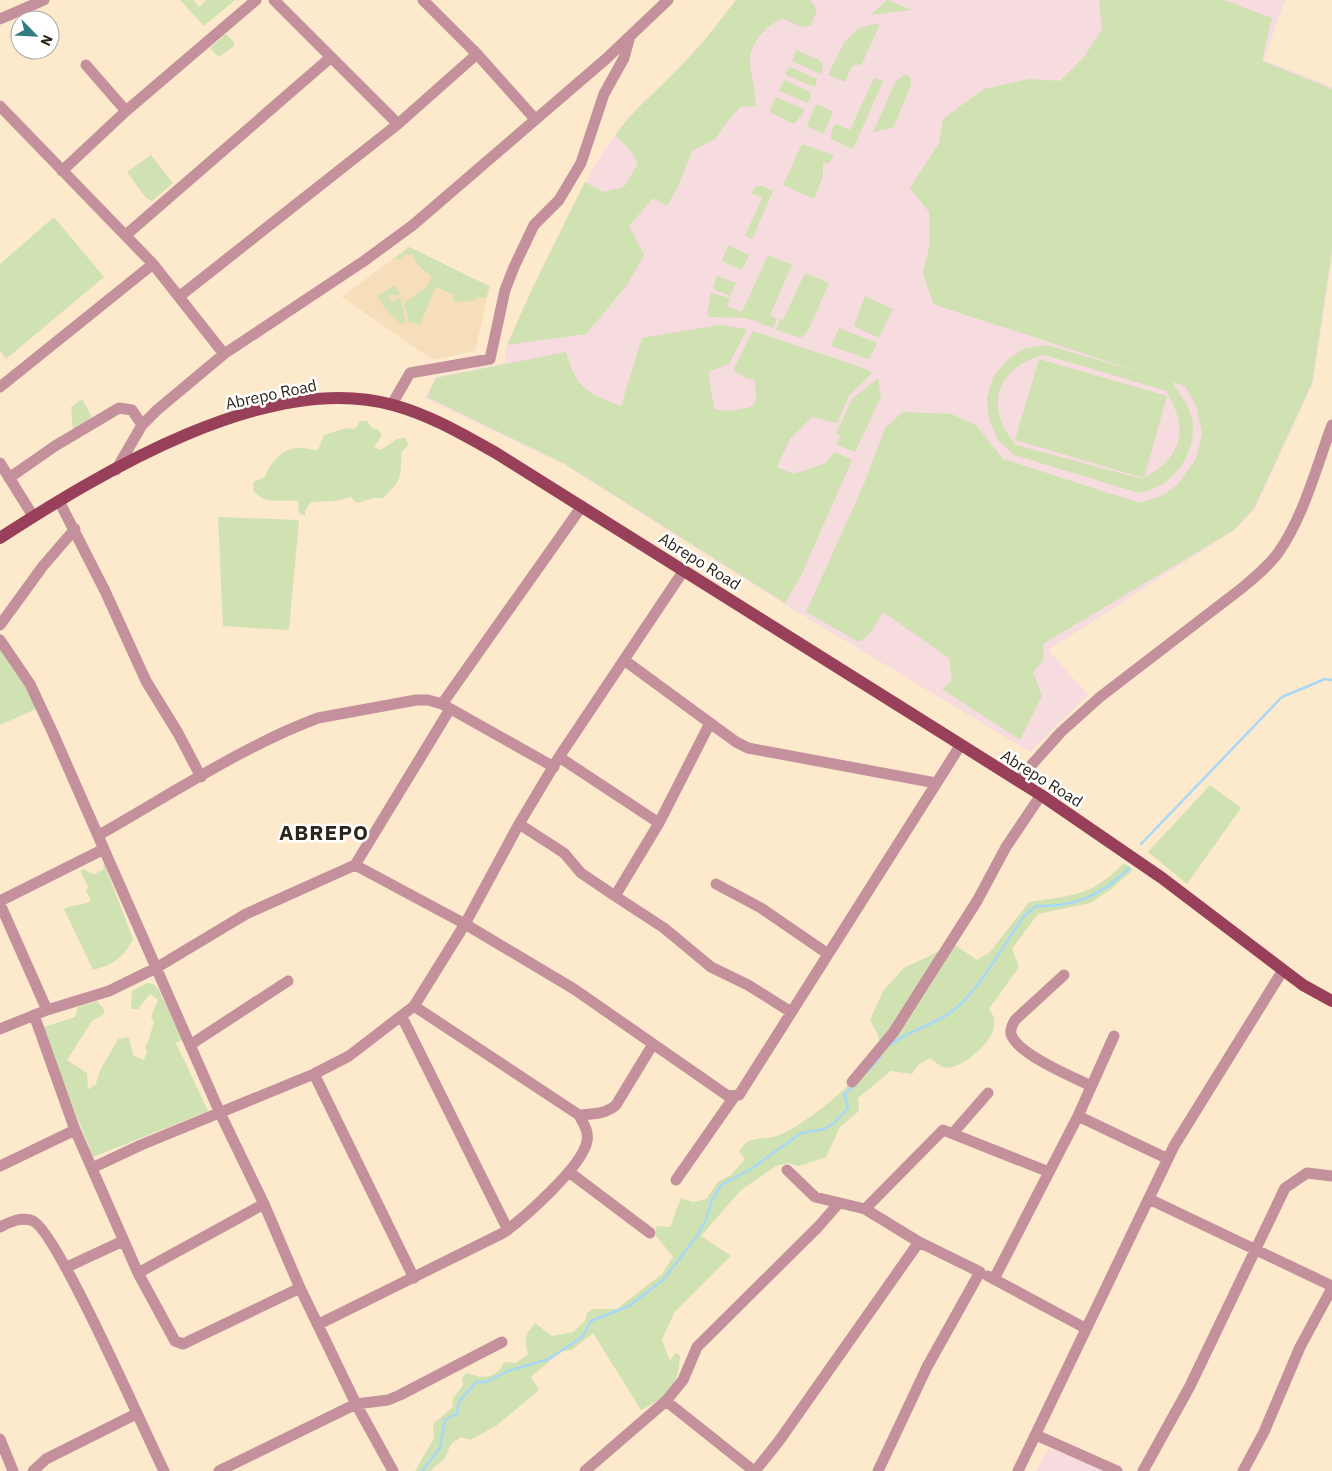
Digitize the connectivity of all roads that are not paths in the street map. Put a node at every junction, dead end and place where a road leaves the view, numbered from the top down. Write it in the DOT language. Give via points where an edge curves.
graph roads {
  1 [pos="44,0"];
  2 [pos="256,0"];
  3 [pos="274,0"];
  4 [pos="423,0"];
  5 [pos="668,0"];
  6 [pos="0,19"];
  7 [pos="631,34"];
  8 [pos="477,54"];
  9 [pos="330,58"];
  10 [pos="86,65"];
  11 [pos="0,108"];
  12 [pos="126,112"];
  13 [pos="535,120"];
  14 [pos="398,124"];
  15 [pos="62,171"];
  16 [pos="127,234"];
  17 [pos="153,264"];
  18 [pos="180,296"];
  19 [pos="224,354"];
  20 [pos="2,382"];
  21 [pos="392,404"];
  22 [pos="142,425"];
  23 [pos="1332,425"];
  24 [pos="0,463"];
  25 [pos="116,470"];
  26 [pos="10,478"];
  27 [pos="60,501"];
  28 [pos="582,506"];
  29 [pos="33,516"];
  30 [pos="75,529"];
  31 [pos="0,538"];
  32 [pos="684,570"];
  33 [pos="0,625"];
  34 [pos="0,640"];
  35 [pos="624,660"];
  36 [pos="446,706"];
  37 [pos="710,723"];
  38 [pos="960,746"];
  39 [pos="557,762"];
  40 [pos="201,777"];
  41 [pos="1018,780"];
  42 [pos="936,782"];
  43 [pos="1041,795"];
  44 [pos="660,823"];
  45 [pos="520,824"];
  46 [pos="99,835"];
  47 [pos="104,849"];
  48 [pos="355,865"];
  49 [pos="716,884"];
  50 [pos="615,896"];
  51 [pos="0,902"];
  52 [pos="465,924"];
  53 [pos="828,954"];
  54 [pos="156,968"];
  55 [pos="1283,970"];
  56 [pos="1064,975"];
  57 [pos="288,981"];
  58 [pos="1332,1001"];
  59 [pos="414,1006"];
  60 [pos="47,1010"];
  61 [pos="791,1012"];
  62 [pos="34,1014"];
  63 [pos="402,1016"];
  64 [pos="0,1029"];
  65 [pos="1114,1036"];
  66 [pos="653,1044"];
  67 [pos="190,1045"];
  68 [pos="314,1074"];
  69 [pos="852,1082"];
  70 [pos="1091,1086"];
  71 [pos="988,1093"];
  72 [pos="734,1097"];
  73 [pos="220,1113"];
  74 [pos="579,1115"];
  75 [pos="1078,1116"];
  76 [pos="75,1130"];
  77 [pos="953,1133"];
  78 [pos="1168,1159"];
  79 [pos="0,1166"];
  80 [pos="92,1168"];
  81 [pos="786,1170"];
  82 [pos="569,1172"];
  83 [pos="1049,1172"];
  84 [pos="1332,1176"];
  85 [pos="676,1180"];
  86 [pos="1149,1199"];
  87 [pos="838,1203"];
  88 [pos="264,1204"];
  89 [pos="865,1209"];
  90 [pos="0,1227"];
  91 [pos="508,1230"];
  92 [pos="650,1233"];
  93 [pos="123,1241"];
  94 [pos="919,1242"];
  95 [pos="1255,1250"];
  96 [pos="67,1267"];
  97 [pos="980,1272"];
  98 [pos="138,1273"];
  99 [pos="414,1278"];
  100 [pos="994,1279"];
  101 [pos="1332,1287"];
  102 [pos="300,1288"];
  103 [pos="319,1324"];
  104 [pos="1085,1328"];
  105 [pos="502,1342"];
  106 [pos="666,1401"];
  107 [pos="356,1404"];
  108 [pos="136,1414"];
  109 [pos="1036,1435"];
  110 [pos="0,1439"];
  111 [pos="13,1471"];
  112 [pos="32,1471"];
  113 [pos="164,1471"];
  114 [pos="219,1471"];
  115 [pos="393,1471"];
  116 [pos="585,1471"];
  117 [pos="755,1471"];
  118 [pos="878,1471"];
  119 [pos="1018,1471"];
  120 [pos="1117,1471"];
  121 [pos="1143,1471"];
  122 [pos="1243,1471"];
  1 -- 6 [label="street"];
  2 -- 12 [label="street"];
  3 -- 9 [label="street"];
  4 -- 8 [label="street"];
  5 -- 7 [label="street"];
  7 -- 13 [label="street"];
  7 -- 21 [label="street" via="624,58 604,94 580,163 559,200 534,224 514,267 505,290 490,359 410,373"];
  8 -- 13 [label="street"];
  8 -- 14 [label="street"];
  9 -- 14 [label="street"];
  9 -- 16 [label="street"];
  10 -- 12 [label="street"];
  11 -- 15 [label="street"];
  12 -- 15 [label="street"];
  13 -- 19 [label="street" via="414,225"];
  14 -- 18 [label="street"];
  15 -- 16 [label="street"];
  16 -- 17 [label="street"];
  17 -- 18 [label="street"];
  17 -- 20 [label="street"];
  18 -- 19 [label="street"];
  19 -- 22 [label="street"];
  21 -- 25 [label="main road, Abrepo Road" via="350,398 266,408 209,424"];
  21 -- 28 [label="main road, Abrepo Road" via="454,429"];
  22 -- 25 [label="street"];
  22 -- 26 [label="street" via="132,410 119,408 55,446"];
  23 -- 41 [label="street" via="1298,517 1277,554 1235,594 1100,697 1061,732"];
  24 -- 26 [label="street"];
  25 -- 27 [label="main road, Abrepo Road"];
  26 -- 29 [label="street"];
  27 -- 29 [label="main road, Abrepo Road"];
  27 -- 30 [label="street"];
  28 -- 32 [label="main road, Abrepo Road"];
  28 -- 36 [label="street"];
  29 -- 31 [label="main road, Abrepo Road"];
  30 -- 33 [label="street"];
  30 -- 40 [label="street" via="146,680"];
  32 -- 35 [label="street"];
  32 -- 38 [label="main road, Abrepo Road"];
  34 -- 46 [label="street" via="30,684"];
  35 -- 37 [label="street"];
  35 -- 39 [label="street"];
  36 -- 39 [label="street"];
  36 -- 40 [label="street" via="416,700 318,718"];
  36 -- 48 [label="street"];
  37 -- 42 [label="street" via="748,748"];
  37 -- 44 [label="street"];
  38 -- 41 [label="main road, Abrepo Road"];
  38 -- 42 [label="street"];
  39 -- 44 [label="street"];
  39 -- 45 [label="street"];
  40 -- 46 [label="street"];
  41 -- 43 [label="main road, Abrepo Road"];
  42 -- 53 [label="street"];
  43 -- 55 [label="main road, Abrepo Road" via="1162,878"];
  43 -- 69 [label="street" via="893,1033"];
  44 -- 50 [label="street"];
  45 -- 50 [label="street" via="564,854 580,873"];
  45 -- 52 [label="street"];
  46 -- 47 [label="street"];
  47 -- 51 [label="street"];
  47 -- 54 [label="street"];
  48 -- 52 [label="street"];
  48 -- 54 [label="street" via="246,914"];
  49 -- 53 [label="street" via="761,908"];
  50 -- 61 [label="street" via="664,928 711,967"];
  51 -- 60 [label="street"];
  52 -- 59 [label="street"];
  52 -- 66 [label="street" via="574,989"];
  53 -- 61 [label="street"];
  54 -- 60 [label="street" via="109,991"];
  54 -- 67 [label="street"];
  55 -- 58 [label="main road, Abrepo Road"];
  55 -- 78 [label="street"];
  56 -- 70 [label="street" via="1015,1020 1010,1028 1011,1036 1032,1056"];
  57 -- 67 [label="street"];
  59 -- 63 [label="street"];
  59 -- 74 [label="street"];
  60 -- 62 [label="street"];
  61 -- 72 [label="street" via="742,1090"];
  62 -- 64 [label="street"];
  62 -- 76 [label="street"];
  63 -- 68 [label="street" via="349,1056"];
  63 -- 91 [label="street"];
  65 -- 70 [label="street"];
  66 -- 72 [label="street"];
  66 -- 74 [label="street" via="616,1105 597,1114"];
  67 -- 73 [label="street"];
  68 -- 73 [label="street"];
  68 -- 99 [label="street"];
  70 -- 75 [label="street"];
  71 -- 77 [label="street"];
  72 -- 85 [label="street"];
  73 -- 80 [label="street"];
  73 -- 88 [label="street"];
  74 -- 82 [label="street" via="588,1139"];
  75 -- 78 [label="street"];
  75 -- 83 [label="street"];
  76 -- 79 [label="street"];
  76 -- 80 [label="street"];
  77 -- 83 [label="street"];
  77 -- 89 [label="street" via="940,1131"];
  78 -- 86 [label="street"];
  80 -- 93 [label="street"];
  81 -- 87 [label="street" via="815,1197"];
  82 -- 91 [label="street"];
  82 -- 92 [label="street"];
  83 -- 100 [label="street"];
  84 -- 95 [label="street" via="1307,1173 1285,1188"];
  86 -- 95 [label="street"];
  86 -- 104 [label="street"];
  87 -- 89 [label="street"];
  87 -- 106 [label="street" via="818,1227 697,1347 682,1380"];
  88 -- 98 [label="street"];
  88 -- 102 [label="street"];
  89 -- 94 [label="street"];
  90 -- 96 [label="street" via="17,1220 34,1221 44,1230"];
  91 -- 99 [label="street"];
  93 -- 96 [label="street"];
  93 -- 98 [label="street"];
  94 -- 97 [label="street"];
  94 -- 117 [label="street"];
  95 -- 101 [label="street"];
  95 -- 121 [label="street" via="1190,1386"];
  96 -- 108 [label="street"];
  97 -- 100 [label="street"];
  97 -- 118 [label="street" via="927,1367"];
  98 -- 102 [label="street" via="175,1341 183,1344"];
  99 -- 103 [label="street"];
  100 -- 104 [label="street"];
  101 -- 122 [label="street" via="1300,1347 1264,1432"];
  102 -- 103 [label="street"];
  103 -- 107 [label="street"];
  104 -- 109 [label="street"];
  105 -- 107 [label="street" via="400,1395"];
  106 -- 116 [label="street"];
  106 -- 117 [label="street"];
  107 -- 114 [label="street"];
  107 -- 115 [label="street"];
  108 -- 112 [label="street" via="46,1459"];
  108 -- 113 [label="street"];
  109 -- 119 [label="street"];
  109 -- 120 [label="street"];
  110 -- 111 [label="street"];
}
